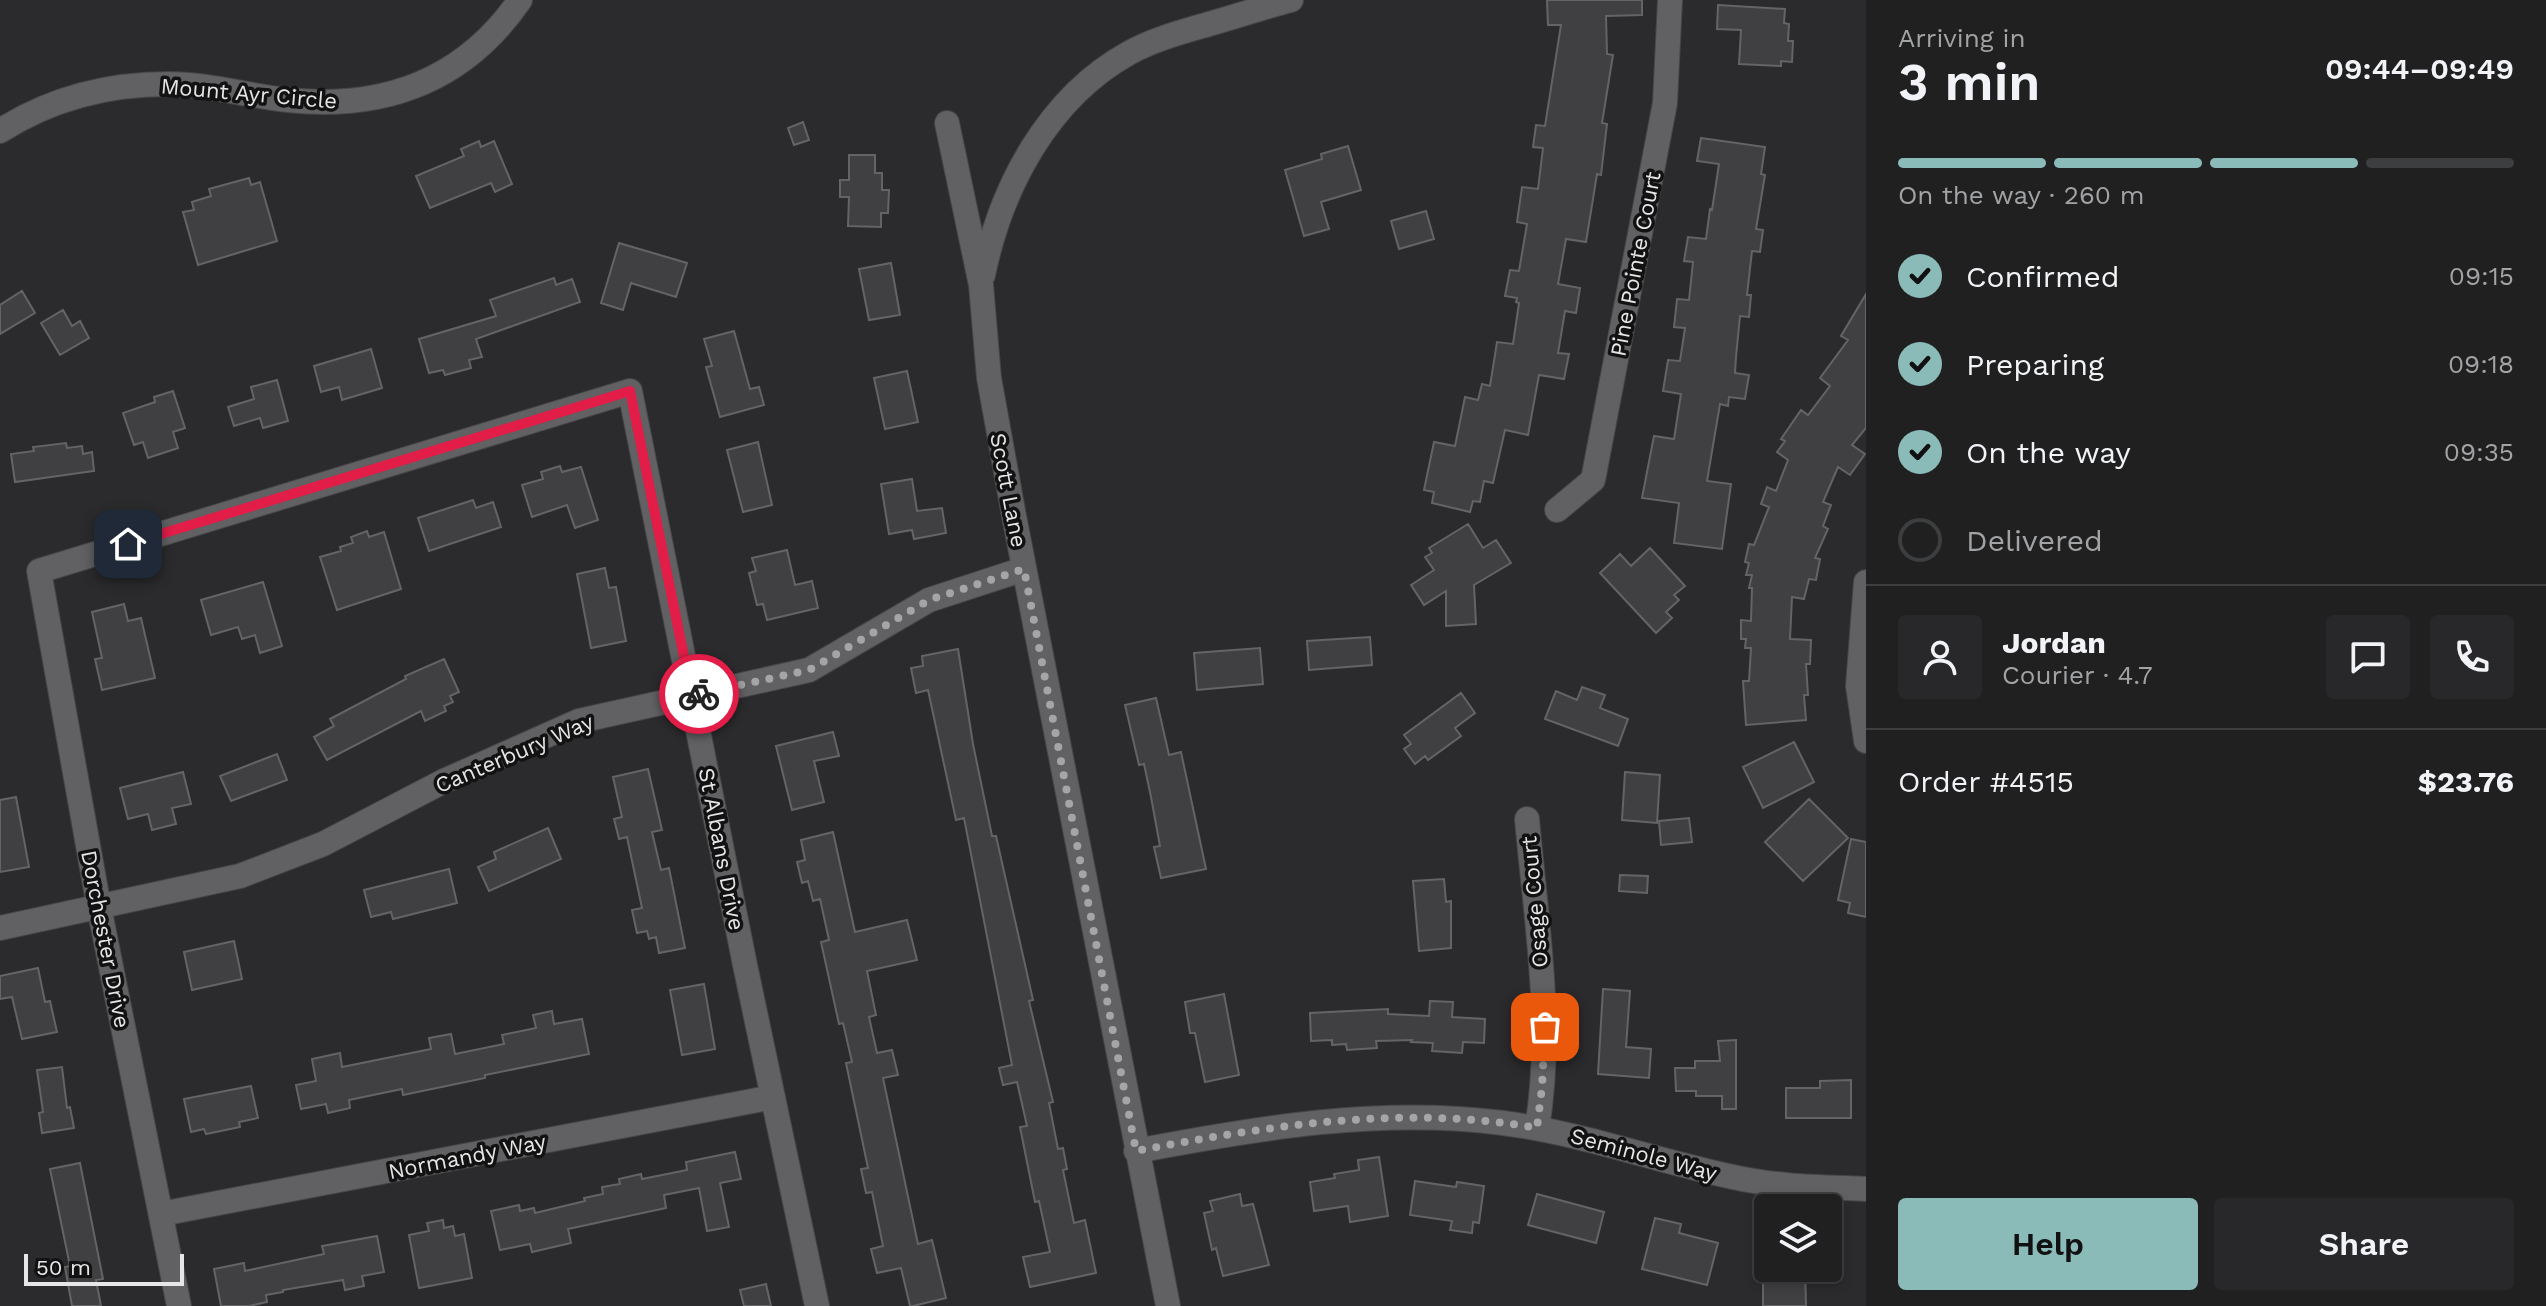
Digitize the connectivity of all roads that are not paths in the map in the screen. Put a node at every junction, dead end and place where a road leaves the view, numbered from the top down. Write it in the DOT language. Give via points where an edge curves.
graph roads {
  1 [pos="520,0"];
  2 [pos="1291,0"];
  3 [pos="1670,0"];
  4 [pos="947,123"];
  5 [pos="0,131"];
  6 [pos="981,285"];
  7 [pos="630,391"];
  8 [pos="1557,510"];
  9 [pos="1024,569"];
  10 [pos="1866,582"];
  11 [pos="692,696"];
  12 [pos="1866,741"];
  13 [pos="1527,819"];
  14 [pos="99,907"];
  15 [pos="0,928"];
  16 [pos="773,1097"];
  17 [pos="1537,1128"];
  18 [pos="1136,1151"];
  19 [pos="1866,1189"];
  20 [pos="161,1214"];
  21 [pos="179,1306"];
  22 [pos="817,1306"];
  23 [pos="1168,1306"];
  1 -- 5 [label="street, Mount Ayr Circle" via="466,58 399,93 324,103 207,87 130,86 56,102"];
  2 -- 6 [label="street, Scott Lane" via="1156,41 1086,82 1050,122 1020,169 998,219"];
  3 -- 8 [label="street, Pine Pointe Court" via="1665,103 1593,480"];
  4 -- 6 [label="street, Scott Lane"];
  6 -- 9 [label="street, Scott Lane" via="989,378"];
  7 -- 11 [label="street, St Albans Drive"];
  7 -- 14 [label="street, Dorchester Drive" via="39,571"];
  9 -- 11 [label="street, Canterbury Way" via="929,600 809,670"];
  9 -- 18 [label="street, Scott Lane"];
  10 -- 12 [label="street" via="1858,686"];
  11 -- 14 [label="street, Canterbury Way" via="579,721 444,781 323,844 240,876"];
  11 -- 16 [label="street, St Albans Drive"];
  13 -- 17 [label="street, Osage Court" via="1545,1027"];
  14 -- 15 [label="street, Canterbury Way"];
  14 -- 20 [label="street, Dorchester Drive"];
  16 -- 20 [label="street, Normandy Way"];
  16 -- 22 [label="street, St Albans Drive"];
  17 -- 18 [label="street, Seminole Way" via="1436,1117 1365,1119"];
  17 -- 19 [label="street, Seminole Way" via="1761,1183"];
  18 -- 23 [label="street, Scott Lane"];
  20 -- 21 [label="street, Dorchester Drive"];
}
